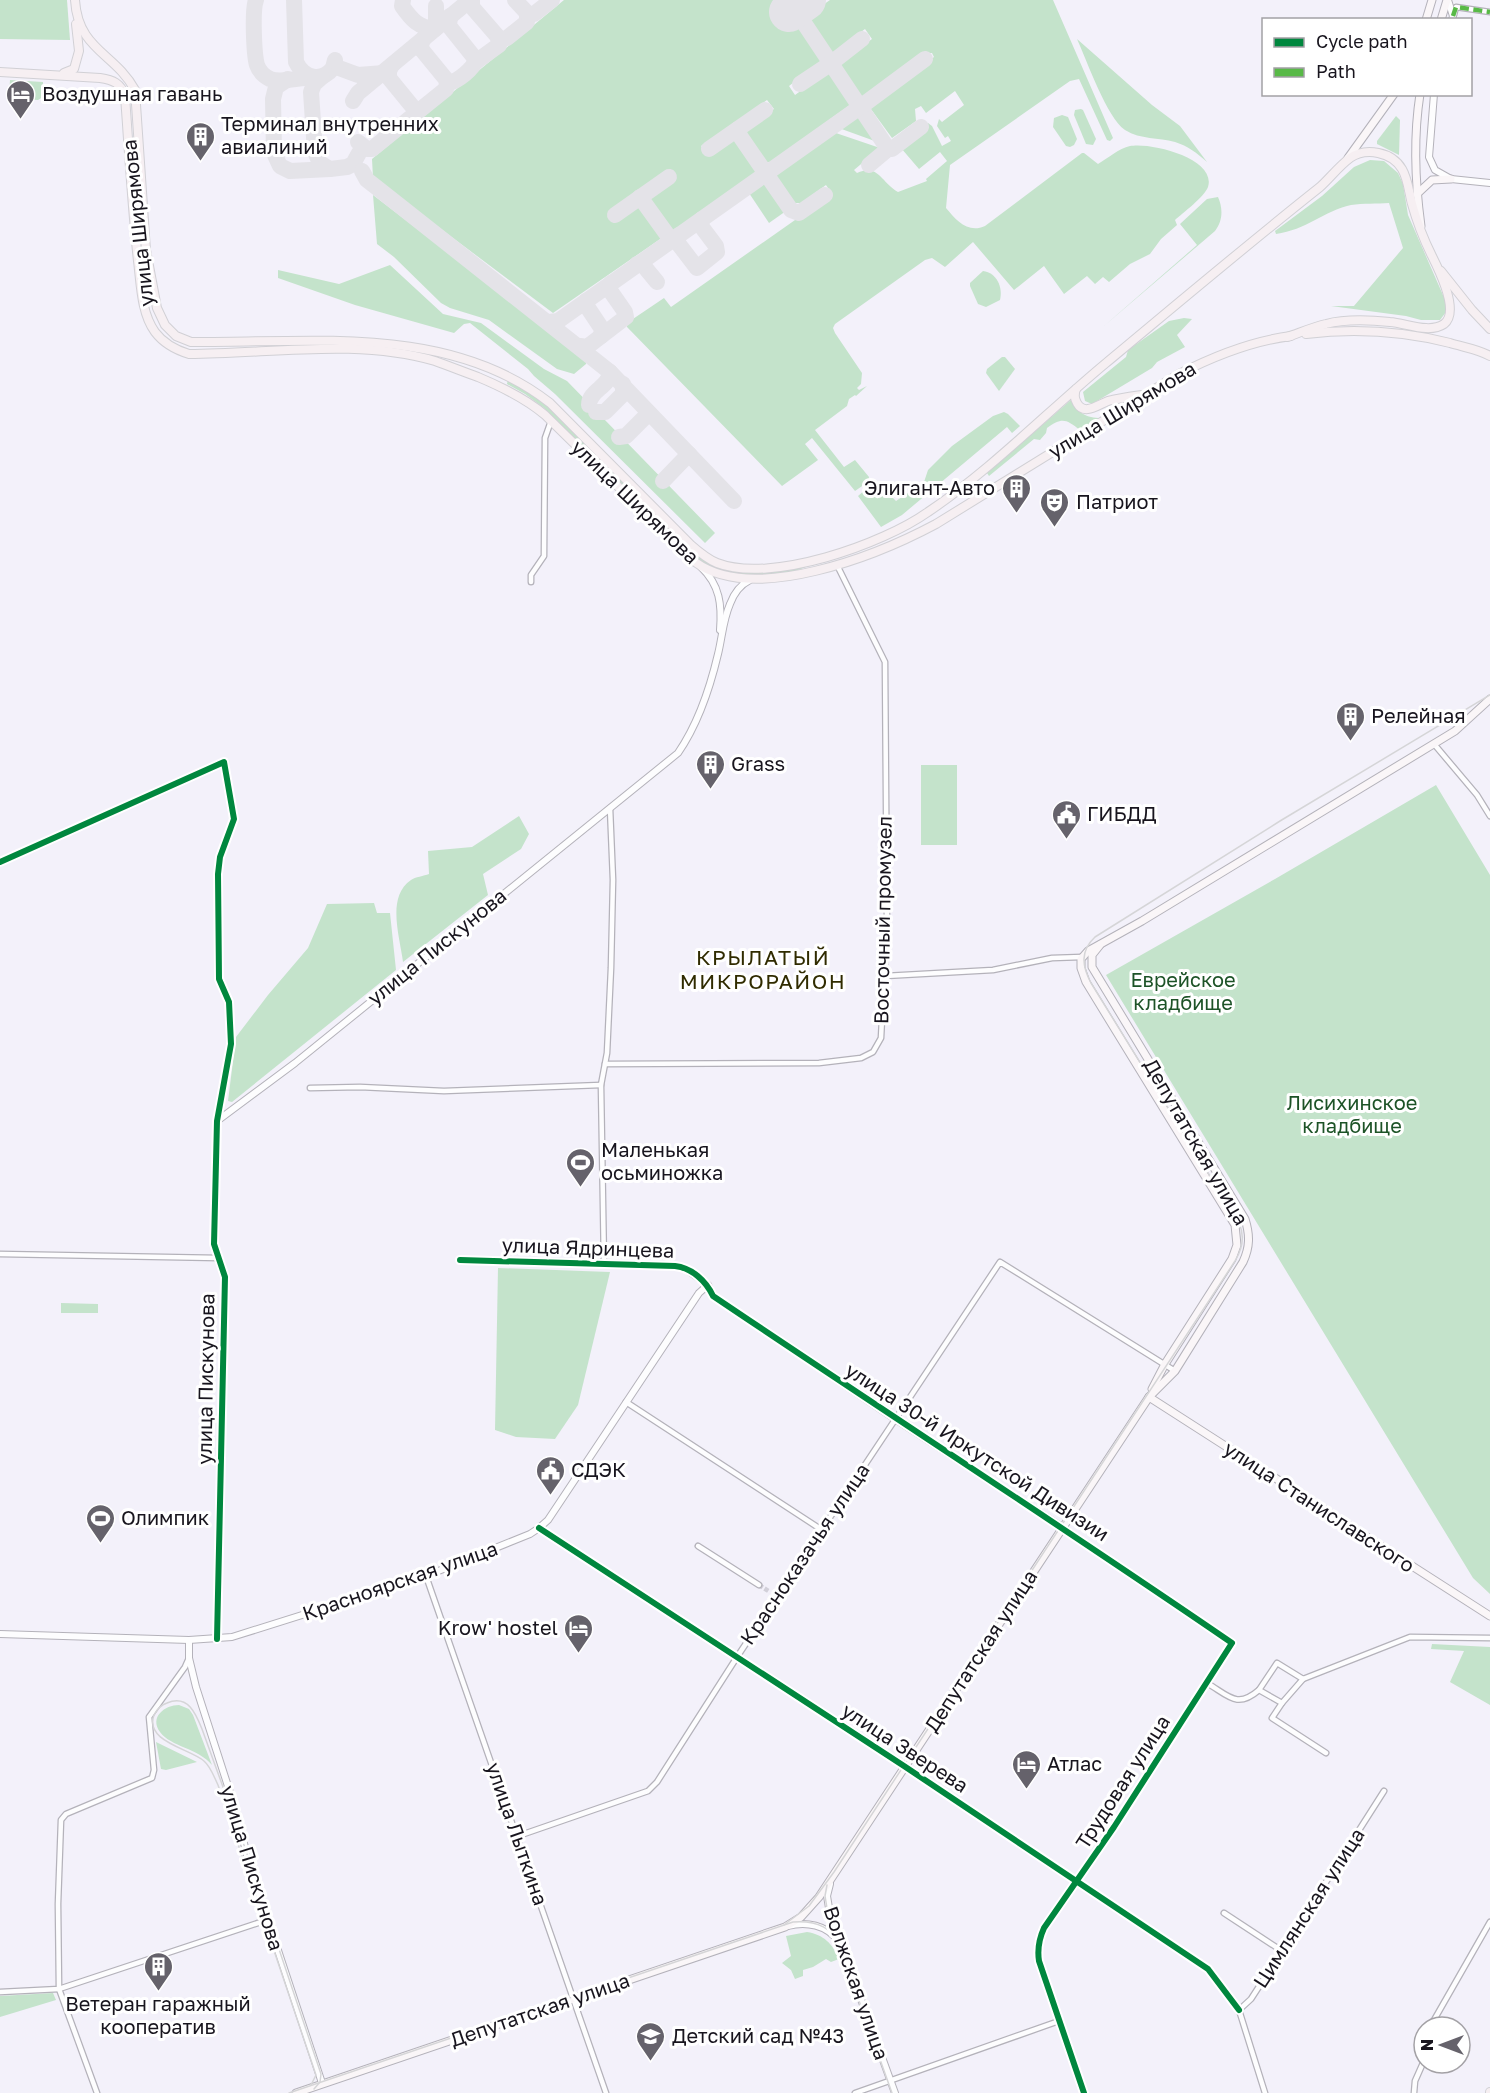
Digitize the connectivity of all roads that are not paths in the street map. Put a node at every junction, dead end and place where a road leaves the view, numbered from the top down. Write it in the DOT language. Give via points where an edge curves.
graph roads {
  1 [pos="75,0"];
  2 [pos="1432,0"];
  3 [pos="1447,0"];
  4 [pos="75,10"];
  5 [pos="1490,12"];
  6 [pos="1427,18"];
  7 [pos="1442,18"];
  8 [pos="1453,18"];
  9 [pos="0,72"];
  10 [pos="53,75"];
  11 [pos="1393,96"];
  12 [pos="1420,96"];
  13 [pos="1434,96"];
  14 [pos="1347,160"];
  15 [pos="1451,179"];
  16 [pos="1490,183"];
  17 [pos="1417,194"];
  18 [pos="1422,234"];
  19 [pos="1437,266"];
  20 [pos="1490,329"];
  21 [pos="1287,337"];
  22 [pos="1490,356"];
  23 [pos="460,358"];
  24 [pos="460,370"];
  25 [pos="510,376"];
  26 [pos="1076,388"];
  27 [pos="506,390"];
  28 [pos="1146,394"];
  29 [pos="551,421"];
  30 [pos="836,564"];
  31 [pos="701,567"];
  32 [pos="750,580"];
  33 [pos="531,582"];
  34 [pos="715,666"];
  35 [pos="1490,699"];
  36 [pos="1434,744"];
  37 [pos="610,808"];
  38 [pos="1490,816"];
  39 [pos="0,862"];
  40 [pos="1097,946"];
  41 [pos="1082,957"];
  42 [pos="885,976"];
  43 [pos="605,1064"];
  44 [pos="601,1085"];
  45 [pos="310,1088"];
  46 [pos="218,1121"];
  47 [pos="0,1254"];
  48 [pos="219,1258"];
  49 [pos="460,1260"];
  50 [pos="604,1265"];
  51 [pos="708,1285"];
  52 [pos="1165,1364"];
  53 [pos="1174,1371"];
  54 [pos="1149,1397"];
  55 [pos="626,1402"];
  56 [pos="895,1419"];
  57 [pos="1062,1527"];
  58 [pos="539,1528"];
  59 [pos="822,1530"];
  60 [pos="698,1546"];
  61 [pos="426,1576"];
  62 [pos="759,1584"];
  63 [pos="770,1592"];
  64 [pos="777,1597"];
  65 [pos="1490,1616"];
  66 [pos="0,1634"];
  67 [pos="1490,1638"];
  68 [pos="189,1640"];
  69 [pos="217,1640"];
  70 [pos="1232,1643"];
  71 [pos="737,1656"];
  72 [pos="189,1658"];
  73 [pos="1303,1679"];
  74 [pos="1207,1683"];
  75 [pos="1259,1690"];
  76 [pos="1282,1703"];
  77 [pos="1326,1753"];
  78 [pos="904,1767"];
  79 [pos="1384,1791"];
  80 [pos="518,1836"];
  81 [pos="835,1872"];
  82 [pos="1077,1881"];
  83 [pos="1224,1913"];
  84 [pos="267,1920"];
  85 [pos="1490,1922"];
  86 [pos="785,1927"];
  87 [pos="842,1950"];
  88 [pos="1282,1951"];
  89 [pos="59,1989"];
  90 [pos="0,1992"];
  91 [pos="573,1999"];
  92 [pos="1239,2010"];
  93 [pos="1437,2015"];
  94 [pos="1059,2021"];
  95 [pos="1418,2075"];
  96 [pos="890,2080"];
  97 [pos="322,2083"];
  98 [pos="97,2093"];
  99 [pos="296,2093"];
  100 [pos="325,2093"];
  101 [pos="606,2093"];
  102 [pos="855,2093"];
  103 [pos="895,2093"];
  104 [pos="1084,2093"];
  105 [pos="1265,2093"];
  106 [pos="1414,2093"];
  1 -- 4 [label="main road, улица Ширямова"];
  2 -- 6 [label="main road"];
  3 -- 7 [label="main road"];
  3 -- 8 [label="street"];
  4 -- 10 [label="main road" via="78,57 74,69"];
  4 -- 23 [label="main road, улица Ширямова" via="82,32 135,90 147,257 157,308 171,332 191,342 367,342"];
  5 -- 8 [label="street" via="1456,7"];
  9 -- 10 [label="main road, улица Ширямова"];
  10 -- 24 [label="main road, улица Ширямова" via="109,79 123,90 141,288 154,331 169,345 189,354 369,351 416,357"];
  11 -- 14 [label="main road"];
  12 -- 17 [label="main road" via="1415,151"];
  13 -- 15 [label="street" via="1429,157 1435,170"];
  14 -- 18 [label="main road" via="1371,152 1395,161 1404,174"];
  14 -- 26 [label="main road, улица Ширямова" via="1320,187"];
  15 -- 16 [label="street"];
  15 -- 17 [label="main road" via="1432,180"];
  17 -- 18 [label="main road"];
  18 -- 19 [label="main road"];
  19 -- 20 [label="main road"];
  19 -- 21 [label="main road" via="1450,308 1442,325 1428,328 1382,321 1328,323"];
  21 -- 22 [label="main road, улица Ширямова" via="1338,332 1403,333"];
  21 -- 28 [label="main road, улица Ширямова" via="1245,346 1200,363"];
  23 -- 24 [label="main road" via="474,365 472,371"];
  23 -- 25 [label="main road, улица Ширямова"];
  24 -- 27 [label="main road, улица Ширямова"];
  25 -- 26 [label="main road, улица Ширямова" via="550,403 700,553 730,567 760,568 797,564 871,541 913,522 980,471"];
  25 -- 27 [label="main road" via="501,379"];
  26 -- 28 [label="main road" via="1076,401 1085,409"];
  27 -- 29 [label="main road, улица Ширямова" via="535,406"];
  28 -- 30 [label="main road, улица Ширямова" via="936,524 895,544"];
  29 -- 31 [label="main road, улица Ширямова"];
  29 -- 33 [label="street" via="544,438 544,556 531,575"];
  30 -- 32 [label="main road, улица Ширямова" via="785,577"];
  30 -- 42 [label="street, Восточный промузел" via="885,662"];
  31 -- 32 [label="main road, улица Ширямова" via="720,576"];
  31 -- 34 [label="street, улица Пискунова" via="715,584 721,605"];
  32 -- 34 [label="street, улица Пискунова" via="740,587 730,604"];
  34 -- 37 [label="street, улица Пискунова" via="698,716 678,753"];
  35 -- 36 [label="main road" via="1455,731"];
  36 -- 38 [label="street" via="1478,795"];
  36 -- 40 [label="main road"];
  37 -- 43 [label="street" via="613,880"];
  37 -- 46 [label="street, улица Пискунова"];
  39 -- 46 [label="street" via="224,762 234,819 218,873 219,979 229,1002 231,1044"];
  40 -- 41 [label="main road"];
  40 -- 53 [label="main road, Депутатская улица" via="1092,967 1248,1229 1249,1247 1243,1262"];
  41 -- 42 [label="street" via="1052,958 993,970"];
  41 -- 52 [label="main road, Депутатская улица" via="1086,982 1237,1231 1232,1259"];
  42 -- 43 [label="street, Восточный промузел" via="881,1038 873,1052 861,1058 819,1063"];
  43 -- 44 [label="street"];
  44 -- 45 [label="street" via="444,1091"];
  44 -- 50 [label="street"];
  46 -- 48 [label="street, улица Пискунова" via="214,1244"];
  47 -- 48 [label="street"];
  48 -- 69 [label="street, улица Пискунова" via="225,1277"];
  49 -- 50 [label="street, улица Ядринцева"];
  50 -- 51 [label="street, улица Ядринцева" via="682,1267"];
  51 -- 55 [label="street, Красноярская улица"];
  51 -- 56 [label="street, улица 30-й Иркутской Дивизии" via="713,1296"];
  52 -- 53 [label="street"];
  52 -- 54 [label="main road, Депутатская улица"];
  52 -- 56 [label="street, Красноказачья улица" via="1000,1262"];
  53 -- 54 [label="main road, Депутатская улица"];
  54 -- 57 [label="main road, Депутатская улица"];
  54 -- 65 [label="main road, улица Станиславского"];
  55 -- 58 [label="street, Красноярская улица"];
  55 -- 59 [label="street"];
  56 -- 57 [label="street, улица 30-й Иркутской Дивизии"];
  56 -- 59 [label="street, Красноказачья улица"];
  57 -- 70 [label="street, улица 30-й Иркутской Дивизии"];
  57 -- 78 [label="main road, Депутатская улица"];
  58 -- 61 [label="street, Красноярская улица"];
  58 -- 71 [label="street, улица Зверева"];
  59 -- 64 [label="street, Красноказачья улица"];
  60 -- 62 [label="street"];
  61 -- 69 [label="street, Красноярская улица"];
  61 -- 80 [label="street, улица Лыткина"];
  63 -- 64 [label="street"];
  64 -- 71 [label="street, Красноказачья улица"];
  66 -- 68 [label="street, Красноярская улица"];
  67 -- 73 [label="street" via="1410,1637"];
  68 -- 69 [label="street, Красноярская улица"];
  68 -- 72 [label="street, улица Пискунова"];
  70 -- 74 [label="street, Трудовая улица"];
  71 -- 78 [label="street, улица Зверева"];
  71 -- 80 [label="street, Красноказачья улица" via="648,1791"];
  72 -- 84 [label="street, улица Пискунова"];
  72 -- 89 [label="street" via="149,1717 152,1778 66,1814 61,1820"];
  73 -- 75 [label="street" via="1277,1663"];
  73 -- 76 [label="street"];
  74 -- 75 [label="street" via="1238,1701 1249,1699"];
  74 -- 82 [label="street, Трудовая улица"];
  75 -- 76 [label="street"];
  76 -- 77 [label="street" via="1272,1718"];
  78 -- 81 [label="main road, Депутатская улица"];
  78 -- 82 [label="street, улица Зверева"];
  79 -- 88 [label="street, Цимлянская улица"];
  80 -- 91 [label="street, улица Лыткина"];
  81 -- 86 [label="main road, Депутатская улица" via="810,1908"];
  81 -- 87 [label="street, Волжская улица" via="828,1889 828,1904"];
  82 -- 92 [label="street, улица Зверева" via="1208,1969"];
  82 -- 94 [label="street, Трудовая улица" via="1044,1928 1037,1949"];
  83 -- 88 [label="street"];
  84 -- 89 [label="street"];
  84 -- 97 [label="street, улица Пискунова"];
  85 -- 93 [label="street"];
  86 -- 87 [label="street, Депутатская улица" via="804,1924 821,1928 836,1938"];
  86 -- 91 [label="main road, Депутатская улица"];
  87 -- 96 [label="street, Волжская улица"];
  88 -- 92 [label="street, Цимлянская улица"];
  89 -- 90 [label="street"];
  89 -- 98 [label="street"];
  91 -- 97 [label="main road, Депутатская улица"];
  91 -- 101 [label="street, улица Лыткина"];
  92 -- 105 [label="street"];
  94 -- 96 [label="street"];
  94 -- 104 [label="street"];
  95 -- 106 [label="street"];
  96 -- 102 [label="street"];
  96 -- 103 [label="street, Волжская улица"];
  97 -- 99 [label="main road, Депутатская улица"];
  97 -- 100 [label="main road, улица Пискунова"];
}
